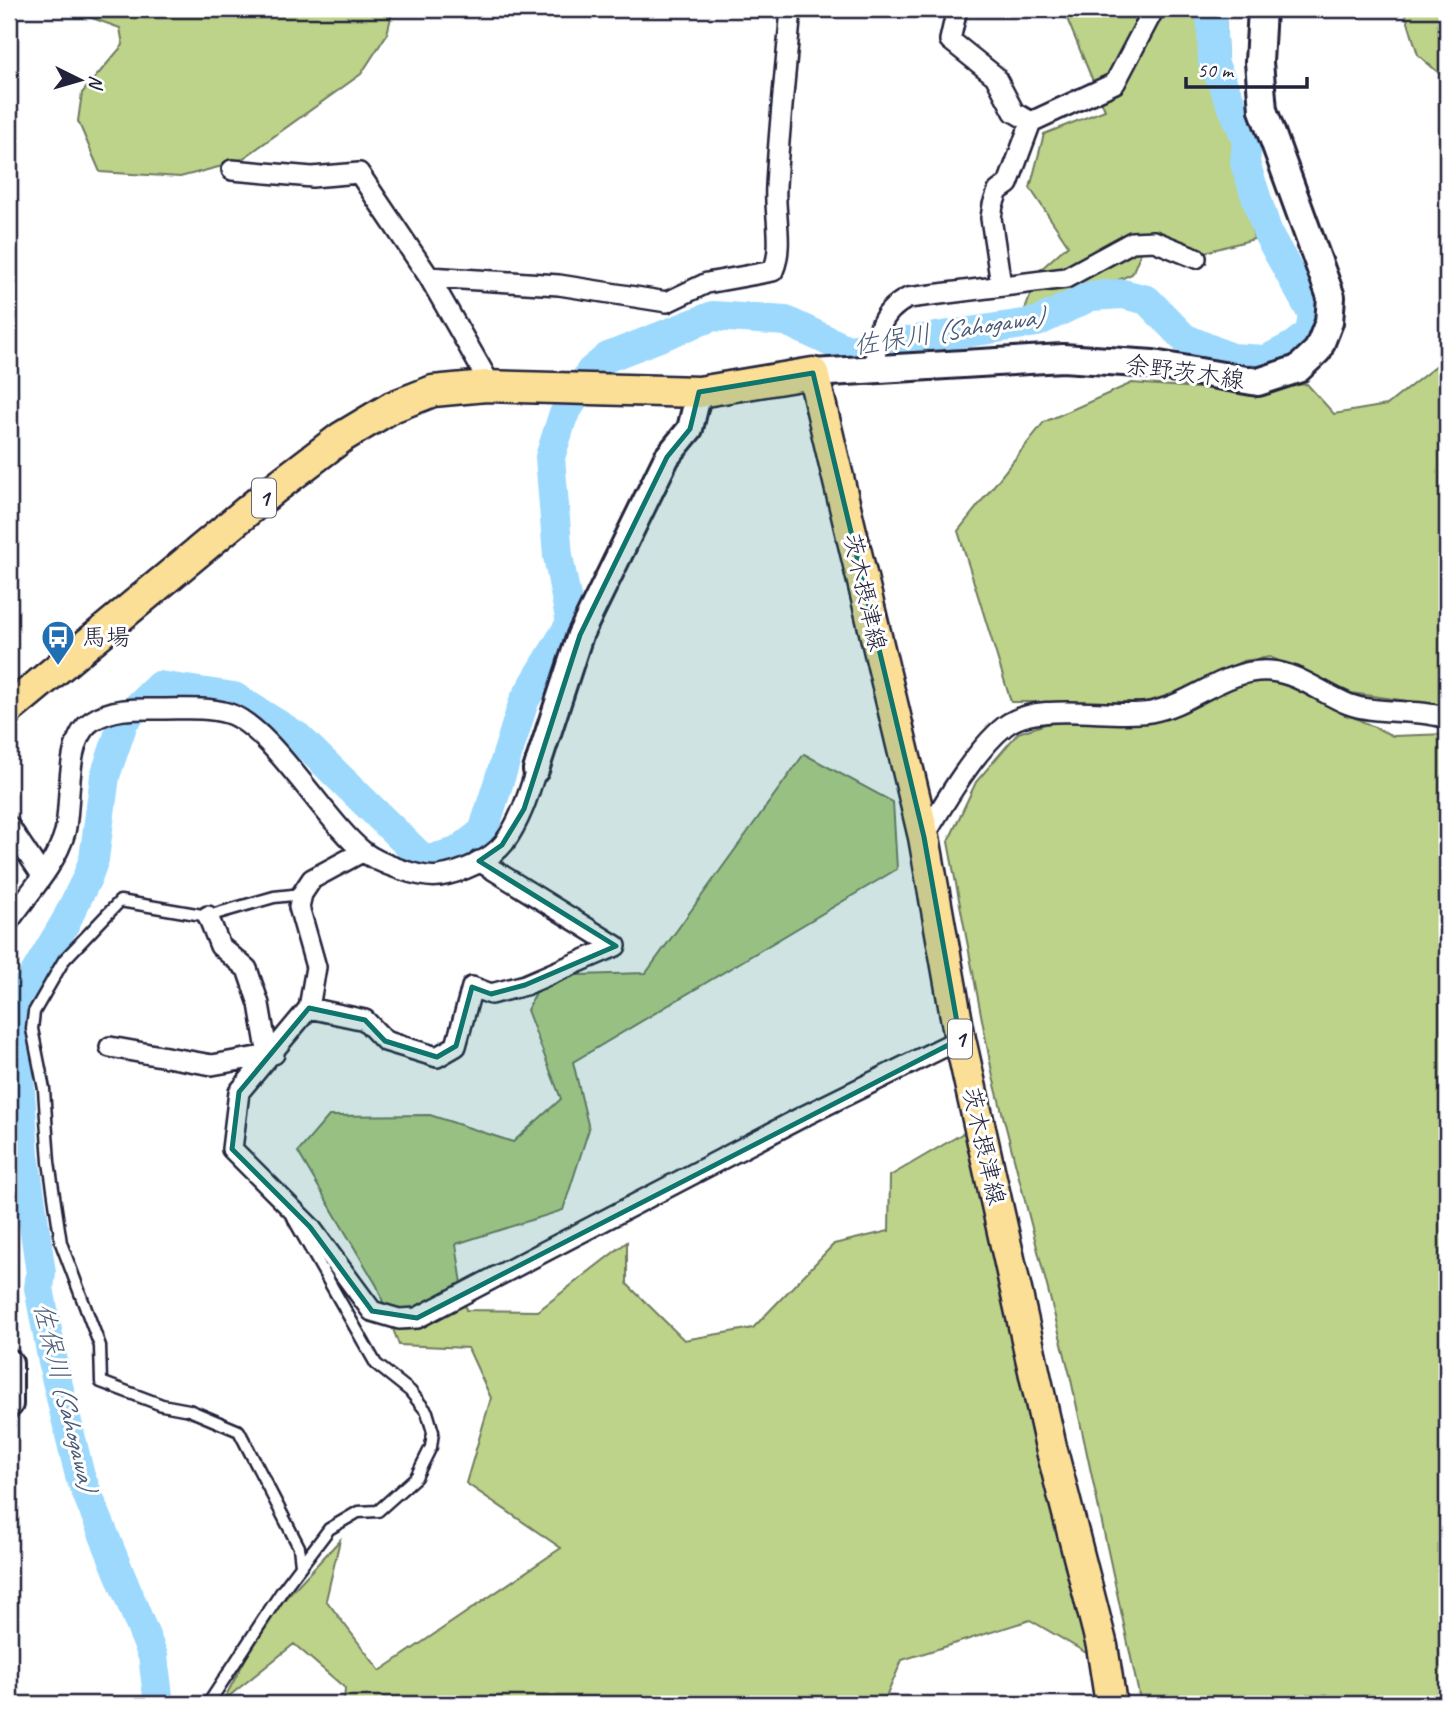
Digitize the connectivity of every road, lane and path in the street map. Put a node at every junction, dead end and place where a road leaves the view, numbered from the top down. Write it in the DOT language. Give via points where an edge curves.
graph roads {
  1 [pos="792,9"];
  2 [pos="957,9"];
  3 [pos="1154,9"];
  4 [pos="1262,9"];
  5 [pos="1031,122"];
  6 [pos="232,170"];
  7 [pos="1196,258"];
  8 [pos="429,277"];
  9 [pos="1001,285"];
  10 [pos="876,371"];
  11 [pos="813,373"];
  12 [pos="486,386"];
  13 [pos="699,392"];
  14 [pos="9,709"];
  15 [pos="1447,719"];
  16 [pos="536,771"];
  17 [pos="9,826"];
  18 [pos="924,837"];
  19 [pos="362,852"];
  20 [pos="479,861"];
  21 [pos="41,874"];
  22 [pos="302,894"];
  23 [pos="208,916"];
  24 [pos="9,921"];
  25 [pos="309,1008"];
  26 [pos="960,1040"];
  27 [pos="110,1047"];
  28 [pos="271,1055"];
  29 [pos="279,1195"];
  30 [pos="9,1363"];
  31 [pos="9,1404"];
  32 [pos="301,1565"];
  33 [pos="208,1704"];
  34 [pos="1111,1704"];
  1 -- 8 [label="street" via="776,188 780,255 773,271 707,283 667,302 559,285"];
  2 -- 5 [label="street" via="950,40 995,76 1014,112"];
  3 -- 5 [label="street" via="1115,83"];
  4 -- 10 [label="main road, 余野茨木線" via="1259,62 1263,110 1331,297 1329,322 1311,357 1298,369 1258,382 1153,364 1063,358"];
  5 -- 9 [label="street" via="1008,184 998,191 993,205"];
  6 -- 8 [label="street" via="312,177 359,173"];
  7 -- 9 [label="street" via="1154,241 1132,242 1066,278"];
  8 -- 12 [label="street" via="486,377"];
  9 -- 10 [label="street" via="939,292 893,305 876,332"];
  10 -- 11 [label="main road, 余野茨木線"];
  11 -- 13 [label="main road, 1"];
  11 -- 18 [label="main road, 茨木摂津線 / 1"];
  12 -- 13 [label="main road, 1"];
  12 -- 14 [label="main road, 1" via="433,391 392,407 342,437"];
  13 -- 16 [label="street" via="690,429 667,457 580,635"];
  15 -- 18 [label="street" via="1351,705 1272,671 1248,672 1152,712 1052,712 1016,720 1005,726 981,755"];
  16 -- 20 [label="street" via="524,809 502,845"];
  17 -- 21 [label="street"];
  18 -- 26 [label="main road, 茨木摂津線 / 1"];
  19 -- 20 [label="street" via="402,870 437,877"];
  19 -- 21 [label="street" via="271,748 229,713 125,709 93,720 80,731 65,832"];
  19 -- 22 [label="street" via="312,879"];
  20 -- 25 [label="street" via="616,946 525,985 491,993 472,986 456,1046 437,1057 385,1041 365,1020"];
  21 -- 24 [label="street"];
  22 -- 23 [label="lane"];
  22 -- 25 [label="street" via="299,907 316,967"];
  23 -- 28 [label="street" via="220,946 247,969"];
  23 -- 32 [label="lane" via="120,901 64,960 34,1013 32,1029 44,1089 49,1162 61,1243 100,1346 101,1382 189,1410 239,1432 299,1547"];
  25 -- 28 [label="street"];
  26 -- 29 [label="street" via="417,1318 399,1319 372,1311 310,1227"];
  26 -- 34 [label="main road, 茨木摂津線 / 1" via="1051,1447 1102,1646"];
  27 -- 28 [label="street" via="212,1065"];
  28 -- 29 [label="street" via="239,1092 232,1149"];
  29 -- 32 [label="lane" via="376,1364 410,1391 427,1412 433,1432 416,1477 378,1511 358,1513 329,1529"];
  30 -- 31 [label="main road"];
  32 -- 33 [label="lane"];
}
